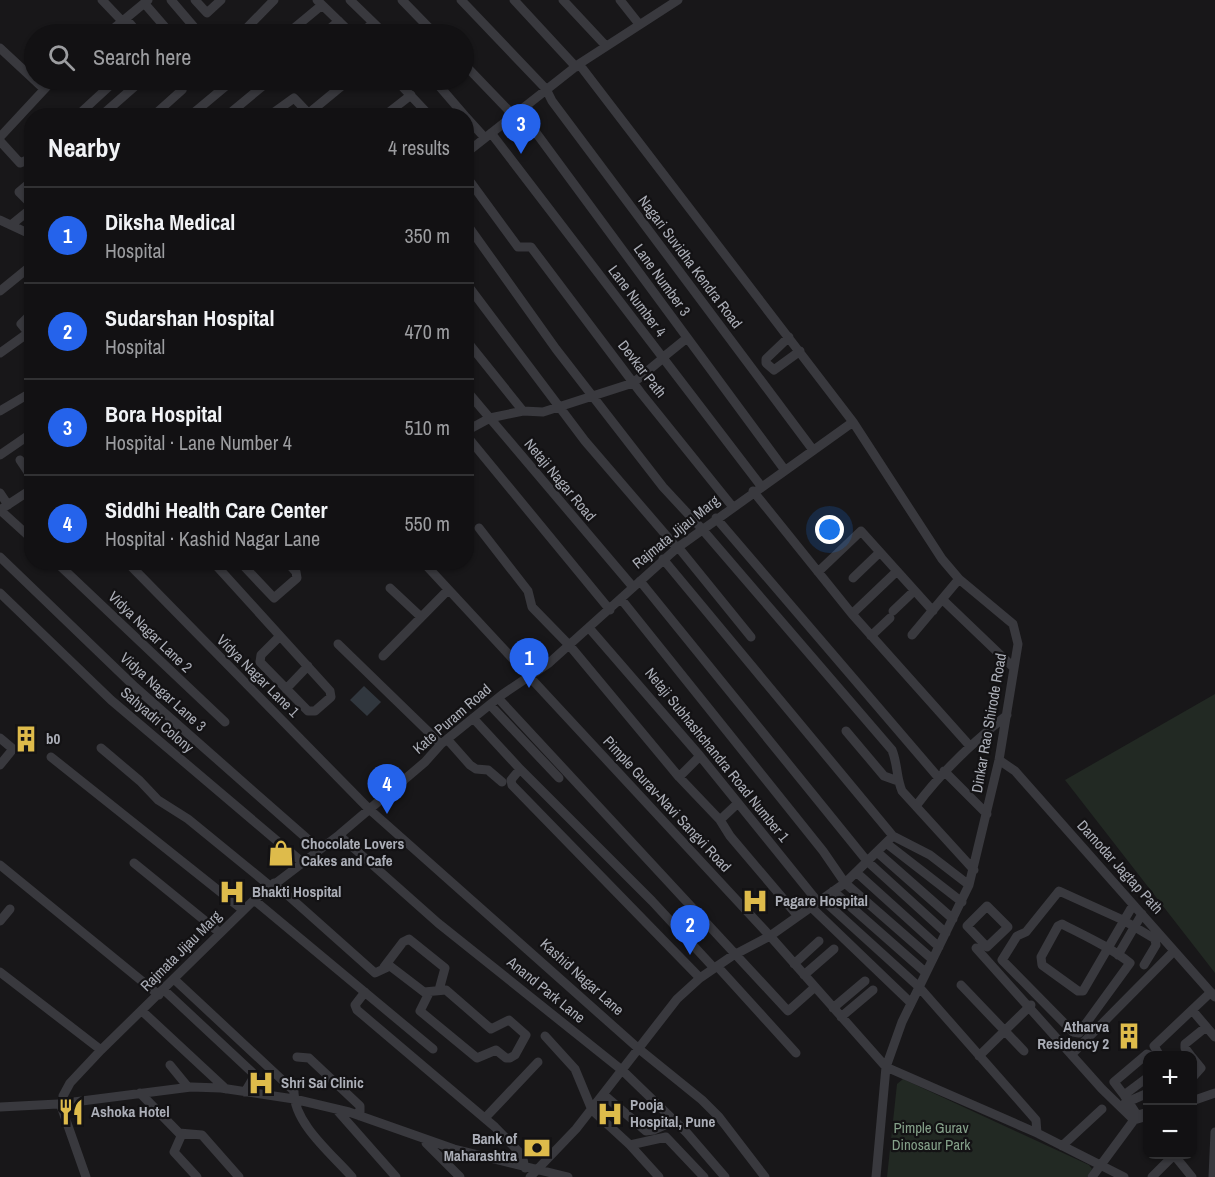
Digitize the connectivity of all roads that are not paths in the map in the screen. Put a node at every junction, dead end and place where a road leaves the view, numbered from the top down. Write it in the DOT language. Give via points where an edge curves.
graph roads {
  1 [pos="102,0"];
  2 [pos="132,0"];
  3 [pos="171,0"];
  4 [pos="195,0"];
  5 [pos="221,0"];
  6 [pos="274,0"];
  7 [pos="350,0"];
  8 [pos="402,0"];
  9 [pos="461,0"];
  10 [pos="514,0"];
  11 [pos="563,0"];
  12 [pos="620,0"];
  13 [pos="677,0"];
  14 [pos="320,2"];
  15 [pos="144,4"];
  16 [pos="125,21"];
  17 [pos="339,21"];
  18 [pos="372,23"];
  19 [pos="121,24"];
  20 [pos="128,24"];
  21 [pos="162,24"];
  22 [pos="191,24"];
  23 [pos="251,24"];
  24 [pos="297,24"];
  25 [pos="335,24"];
  26 [pos="342,24"];
  27 [pos="425,24"];
  28 [pos="639,24"];
  29 [pos="606,46"];
  30 [pos="0,48"];
  31 [pos="578,66"];
  32 [pos="24,70"];
  33 [pos="474,74"];
  34 [pos="546,89"];
  35 [pos="43,90"];
  36 [pos="105,90"];
  37 [pos="131,90"];
  38 [pos="182,90"];
  39 [pos="221,90"];
  40 [pos="258,90"];
  41 [pos="338,90"];
  42 [pos="406,90"];
  43 [pos="443,90"];
  44 [pos="411,95"];
  45 [pos="27,108"];
  46 [pos="86,108"];
  47 [pos="110,108"];
  48 [pos="162,108"];
  49 [pos="200,108"];
  50 [pos="236,108"];
  51 [pos="281,108"];
  52 [pos="304,108"];
  53 [pos="317,108"];
  54 [pos="394,108"];
  55 [pos="423,108"];
  56 [pos="459,108"];
  57 [pos="24,112"];
  58 [pos="513,115"];
  59 [pos="474,123"];
  60 [pos="488,135"];
  61 [pos="0,139"];
  62 [pos="474,146"];
  63 [pos="24,161"];
  64 [pos="474,187"];
  65 [pos="24,213"];
  66 [pos="0,220"];
  67 [pos="11,225"];
  68 [pos="24,232"];
  69 [pos="474,235"];
  70 [pos="24,272"];
  71 [pos="0,291"];
  72 [pos="474,294"];
  73 [pos="789,337"];
  74 [pos="687,338"];
  75 [pos="24,339"];
  76 [pos="474,350"];
  77 [pos="800,351"];
  78 [pos="0,353"];
  79 [pos="662,359"];
  80 [pos="633,383"];
  81 [pos="24,397"];
  82 [pos="593,397"];
  83 [pos="474,399"];
  84 [pos="559,408"];
  85 [pos="0,411"];
  86 [pos="523,411"];
  87 [pos="490,418"];
  88 [pos="853,422"];
  89 [pos="474,428"];
  90 [pos="24,438"];
  91 [pos="474,443"];
  92 [pos="813,450"];
  93 [pos="0,455"];
  94 [pos="20,460"];
  95 [pos="24,466"];
  96 [pos="784,469"];
  97 [pos="550,472"];
  98 [pos="542,479"];
  99 [pos="757,489"];
  100 [pos="0,493"];
  101 [pos="24,494"];
  102 [pos="732,506"];
  103 [pos="3,508"];
  104 [pos="716,518"];
  105 [pos="479,528"];
  106 [pos="702,529"];
  107 [pos="24,530"];
  108 [pos="677,547"];
  109 [pos="879,552"];
  110 [pos="0,557"];
  111 [pos="663,559"];
  112 [pos="64,570"];
  113 [pos="135,570"];
  114 [pos="220,570"];
  115 [pos="230,570"];
  116 [pos="247,570"];
  117 [pos="294,570"];
  118 [pos="430,570"];
  119 [pos="818,572"];
  120 [pos="896,572"];
  121 [pos="224,575"];
  122 [pos="853,578"];
  123 [pos="959,579"];
  124 [pos="636,584"];
  125 [pos="390,588"];
  126 [pos="448,590"];
  127 [pos="914,591"];
  128 [pos="0,593"];
  129 [pos="621,599"];
  130 [pos="943,600"];
  131 [pos="610,610"];
  132 [pos="933,611"];
  133 [pos="852,614"];
  134 [pos="421,617"];
  135 [pos="590,629"];
  136 [pos="912,635"];
  137 [pos="280,636"];
  138 [pos="871,636"];
  139 [pos="751,637"];
  140 [pos="338,644"];
  141 [pos="570,646"];
  142 [pos="382,656"];
  143 [pos="308,666"];
  144 [pos="1014,668"];
  145 [pos="528,677"];
  146 [pos="286,689"];
  147 [pos="498,698"];
  148 [pos="490,705"];
  149 [pos="1007,715"];
  150 [pos="473,718"];
  151 [pos="225,722"];
  152 [pos="846,731"];
  153 [pos="0,738"];
  154 [pos="904,740"];
  155 [pos="444,742"];
  156 [pos="969,745"];
  157 [pos="101,748"];
  158 [pos="892,750"];
  159 [pos="700,756"];
  160 [pos="51,757"];
  161 [pos="999,760"];
  162 [pos="0,765"];
  163 [pos="520,769"];
  164 [pos="941,774"];
  165 [pos="679,777"];
  166 [pos="559,778"];
  167 [pos="898,781"];
  168 [pos="502,782"];
  169 [pos="738,803"];
  170 [pos="916,806"];
  171 [pos="369,809"];
  172 [pos="987,814"];
  173 [pos="720,820"];
  174 [pos="339,835"];
  175 [pos="890,839"];
  176 [pos="312,843"];
  177 [pos="877,852"];
  178 [pos="302,861"];
  179 [pos="867,861"];
  180 [pos="134,863"];
  181 [pos="0,865"];
  182 [pos="974,870"];
  183 [pos="856,872"];
  184 [pos="844,883"];
  185 [pos="272,885"];
  186 [pos="969,885"];
  187 [pos="833,891"];
  188 [pos="254,900"];
  189 [pos="962,902"];
  190 [pos="817,903"];
  191 [pos="1133,905"];
  192 [pos="10,909"];
  193 [pos="243,910"];
  194 [pos="1142,914"];
  195 [pos="797,915"];
  196 [pos="953,919"];
  197 [pos="1123,920"];
  198 [pos="0,921"];
  199 [pos="1135,927"];
  200 [pos="220,933"];
  201 [pos="946,933"];
  202 [pos="770,936"];
  203 [pos="819,940"];
  204 [pos="939,947"];
  205 [pos="1106,948"];
  206 [pos="834,949"];
  207 [pos="982,950"];
  208 [pos="1174,951"];
  209 [pos="737,953"];
  210 [pos="1118,955"];
  211 [pos="933,959"];
  212 [pos="794,964"];
  213 [pos="1144,965"];
  214 [pos="384,967"];
  215 [pos="716,967"];
  216 [pos="0,972"];
  217 [pos="926,972"];
  218 [pos="804,975"];
  219 [pos="700,978"];
  220 [pos="175,980"];
  221 [pos="865,981"];
  222 [pos="961,984"];
  223 [pos="815,987"];
  224 [pos="919,987"];
  225 [pos="440,990"];
  226 [pos="873,990"];
  227 [pos="162,993"];
  228 [pos="364,993"];
  229 [pos="429,993"];
  230 [pos="1213,995"];
  231 [pos="1038,998"];
  232 [pos="911,1003"];
  233 [pos="1028,1007"];
  234 [pos="833,1008"];
  235 [pos="1192,1010"];
  236 [pos="142,1011"];
  237 [pos="842,1017"];
  238 [pos="1206,1026"];
  239 [pos="1005,1031"];
  240 [pos="545,1036"];
  241 [pos="1215,1037"];
  242 [pos="433,1049"];
  243 [pos="639,1049"];
  244 [pos="101,1050"];
  245 [pos="1024,1051"];
  246 [pos="1157,1051"];
  247 [pos="1188,1051"];
  248 [pos="796,1053"];
  249 [pos="1072,1054"];
  250 [pos="979,1056"];
  251 [pos="297,1057"];
  252 [pos="1143,1057"];
  253 [pos="538,1062"];
  254 [pos="170,1065"];
  255 [pos="886,1067"];
  256 [pos="623,1071"];
  257 [pos="1143,1082"];
  258 [pos="189,1088"];
  259 [pos="227,1089"];
  260 [pos="140,1092"];
  261 [pos="245,1092"];
  262 [pos="1215,1093"];
  263 [pos="1143,1094"];
  264 [pos="604,1095"];
  265 [pos="1126,1097"];
  266 [pos="1197,1098"];
  267 [pos="294,1099"];
  268 [pos="62,1101"];
  269 [pos="0,1105"];
  270 [pos="1119,1106"];
  271 [pos="336,1108"];
  272 [pos="1102,1109"];
  273 [pos="592,1110"];
  274 [pos="1143,1114"];
  275 [pos="360,1116"];
  276 [pos="1143,1116"];
  277 [pos="485,1118"];
  278 [pos="1134,1120"];
  279 [pos="674,1121"];
  280 [pos="1215,1132"];
  281 [pos="1037,1133"];
  282 [pos="182,1134"];
  283 [pos="422,1139"];
  284 [pos="630,1146"];
  285 [pos="1062,1146"];
  286 [pos="1099,1166"];
  287 [pos="525,1168"];
  288 [pos="534,1174"];
  289 [pos="86,1177"];
  290 [pos="197,1177"];
  291 [pos="239,1177"];
  292 [pos="352,1177"];
  293 [pos="396,1177"];
  294 [pos="460,1177"];
  295 [pos="566,1177"];
  296 [pos="659,1177"];
  297 [pos="704,1177"];
  298 [pos="725,1177"];
  299 [pos="765,1177"];
  300 [pos="876,1177"];
  301 [pos="1092,1177"];
  302 [pos="1124,1177"];
  303 [pos="1152,1177"];
  304 [pos="1192,1177"];
  305 [pos="1213,1177"];
  1 -- 16 [label="street"];
  2 -- 15 [label="street"];
  3 -- 22 [label="street"];
  4 -- 5 [label="street" via="207,13"];
  6 -- 23 [label="street"];
  7 -- 18 [label="street"];
  8 -- 27 [label="street"];
  9 -- 34 [label="street, Nagari Suvidha Kendra Road"];
  10 -- 31 [label="street, Dinkar Rao Shirode Road"];
  11 -- 29 [label="street"];
  12 -- 28 [label="street"];
  13 -- 28 [label="street"];
  14 -- 17 [label="street"];
  14 -- 24 [label="street"];
  15 -- 16 [label="street"];
  15 -- 21 [label="street"];
  16 -- 19 [label="street"];
  16 -- 20 [label="street"];
  17 -- 25 [label="street"];
  17 -- 26 [label="street"];
  28 -- 29 [label="street"];
  29 -- 31 [label="street"];
  30 -- 32 [label="street"];
  31 -- 34 [label="street"];
  31 -- 73 [label="street, Dinkar Rao Shirode Road"];
  33 -- 58 [label="street"];
  34 -- 58 [label="street"];
  34 -- 92 [label="street, Nagari Suvidha Kendra Road"];
  35 -- 45 [label="street"];
  36 -- 46 [label="street"];
  37 -- 47 [label="street"];
  38 -- 48 [label="street"];
  39 -- 49 [label="street"];
  40 -- 50 [label="street"];
  41 -- 53 [label="street"];
  42 -- 44 [label="street"];
  43 -- 56 [label="street, Lane Number 4"];
  44 -- 54 [label="street"];
  44 -- 55 [label="street"];
  51 -- 52 [label="street" via="294,98"];
  57 -- 61 [label="street"];
  58 -- 60 [label="street"];
  58 -- 74 [label="street, Lane Number 3" via="523,115"];
  59 -- 60 [label="street, Lane Number 4"];
  60 -- 62 [label="street"];
  60 -- 79 [label="street, Lane Number 4"];
  61 -- 63 [label="street" via="20,163"];
  64 -- 80 [label="street, Devkar Path" via="518,246 531,247"];
  65 -- 67 [label="street"];
  66 -- 67 [label="street"];
  67 -- 68 [label="street"];
  69 -- 82 [label="street"];
  70 -- 71 [label="street"];
  72 -- 84 [label="street"];
  73 -- 77 [label="street, Dinkar Rao Shirode Road"];
  73 -- 77 [label="street" via="766,359 772,371"];
  74 -- 79 [label="street"];
  74 -- 96 [label="street, Lane Number 3"];
  75 -- 78 [label="street"];
  76 -- 86 [label="street"];
  77 -- 88 [label="street, Dinkar Rao Shirode Road"];
  79 -- 80 [label="street"];
  79 -- 99 [label="street, Lane Number 4"];
  80 -- 82 [label="street"];
  80 -- 102 [label="street, Devkar Path"];
  81 -- 85 [label="street"];
  82 -- 84 [label="street"];
  82 -- 106 [label="street" via="663,487"];
  83 -- 87 [label="street, Netaji Nagar Road"];
  84 -- 86 [label="street"];
  84 -- 108 [label="street"];
  86 -- 87 [label="street"];
  87 -- 89 [label="street"];
  87 -- 98 [label="street, Netaji Nagar Road"];
  88 -- 92 [label="street, Rajmata Jijau Marg"];
  88 -- 123 [label="street, Dinkar Rao Shirode Road"];
  90 -- 93 [label="street"];
  91 -- 131 [label="street"];
  92 -- 96 [label="street, Rajmata Jijau Marg"];
  94 -- 95 [label="street"];
  96 -- 99 [label="street, Rajmata Jijau Marg"];
  97 -- 98 [label="street"];
  98 -- 124 [label="street, Netaji Nagar Road"];
  99 -- 102 [label="street, Rajmata Jijau Marg"];
  99 -- 119 [label="street, Lane Number 4"];
  100 -- 103 [label="street"];
  101 -- 103 [label="street"];
  102 -- 104 [label="street, Rajmata Jijau Marg"];
  103 -- 107 [label="street"];
  104 -- 106 [label="street, Rajmata Jijau Marg"];
  104 -- 154 [label="street"];
  105 -- 141 [label="street" via="528,591 532,607"];
  106 -- 108 [label="street, Rajmata Jijau Marg"];
  106 -- 158 [label="street"];
  108 -- 111 [label="street, Rajmata Jijau Marg"];
  108 -- 139 [label="street"];
  109 -- 119 [label="street" via="861,531"];
  109 -- 120 [label="street"];
  109 -- 122 [label="street"];
  110 -- 176 [label="street, Vidya Nagar Lane 3" via="135,687"];
  111 -- 124 [label="street, Rajmata Jijau Marg"];
  111 -- 175 [label="street"];
  112 -- 151 [label="street, Vidya Nagar Lane 2"];
  113 -- 171 [label="street, Vidya Nagar Lane 1"];
  114 -- 121 [label="street"];
  115 -- 121 [label="street"];
  116 -- 117 [label="street" via="274,598 297,578"];
  118 -- 126 [label="street, Pimple Gurav-Navi Sangvi Road"];
  119 -- 133 [label="street, Lane Number 4"];
  120 -- 127 [label="street"];
  120 -- 133 [label="street"];
  121 -- 137 [label="street"];
  123 -- 130 [label="street"];
  123 -- 144 [label="street, Dinkar Rao Shirode Road" via="1013,624 1018,644"];
  124 -- 129 [label="street, Rajmata Jijau Marg"];
  124 -- 179 [label="street, Netaji Nagar Road"];
  125 -- 134 [label="street"];
  126 -- 134 [label="street"];
  126 -- 145 [label="street, Pimple Gurav-Navi Sangvi Road"];
  127 -- 132 [label="street"];
  127 -- 138 [label="street"];
  128 -- 178 [label="street, Sahyadri Colony" via="111,700"];
  129 -- 131 [label="street, Rajmata Jijau Marg"];
  129 -- 184 [label="street" via="824,851"];
  130 -- 132 [label="street"];
  130 -- 144 [label="street"];
  131 -- 135 [label="street, Rajmata Jijau Marg"];
  132 -- 136 [label="street"];
  133 -- 138 [label="street, Lane Number 4"];
  134 -- 142 [label="street"];
  135 -- 141 [label="street, Rajmata Jijau Marg"];
  135 -- 159 [label="street, Netaji Subhashchandra Road Number 1"];
  137 -- 143 [label="street"];
  137 -- 146 [label="street" via="261,655 260,662"];
  138 -- 156 [label="street, Lane Number 4"];
  140 -- 155 [label="street"];
  141 -- 145 [label="street, Rajmata Jijau Marg"];
  141 -- 165 [label="street"];
  143 -- 146 [label="street"];
  143 -- 146 [label="street" via="332,694 328,701 311,712"];
  144 -- 149 [label="street, Dinkar Rao Shirode Road"];
  145 -- 147 [label="street, Kate Puram Road"];
  145 -- 202 [label="street, Pimple Gurav-Navi Sangvi Road"];
  147 -- 148 [label="street, Kate Puram Road"];
  147 -- 209 [label="street"];
  148 -- 150 [label="street, Kate Puram Road"];
  148 -- 166 [label="street"];
  149 -- 156 [label="street"];
  149 -- 161 [label="street, Dinkar Rao Shirode Road"];
  150 -- 155 [label="street, Kate Puram Road"];
  150 -- 163 [label="street"];
  152 -- 167 [label="street" via="884,776"];
  153 -- 162 [label="street" via="13,749"];
  154 -- 158 [label="street"];
  154 -- 164 [label="street"];
  155 -- 168 [label="street" via="476,770 488,770"];
  155 -- 171 [label="street, Kate Puram Road"];
  156 -- 164 [label="street"];
  157 -- 185 [label="street" via="158,800"];
  158 -- 167 [label="street" via="899,767"];
  159 -- 165 [label="street"];
  159 -- 169 [label="street, Netaji Subhashchandra Road Number 1"];
  160 -- 193 [label="street"];
  161 -- 172 [label="street, Dinkar Rao Shirode Road"];
  161 -- 191 [label="street, Damodar Jagtap Path" via="1015,771"];
  163 -- 215 [label="street"];
  163 -- 219 [label="street" via="511,780 512,785"];
  164 -- 170 [label="street"];
  164 -- 172 [label="street"];
  165 -- 173 [label="street"];
  167 -- 170 [label="street"];
  169 -- 173 [label="street"];
  169 -- 190 [label="street, Netaji Subhashchandra Road Number 1"];
  170 -- 182 [label="street"];
  171 -- 174 [label="street, Rajmata Jijau Marg"];
  171 -- 243 [label="street, Kashid Nagar Lane"];
  172 -- 182 [label="street, Dinkar Rao Shirode Road"];
  173 -- 195 [label="street"];
  174 -- 178 [label="street, Rajmata Jijau Marg"];
  174 -- 256 [label="street, Anand Park Lane" via="438,923"];
  175 -- 177 [label="street"];
  175 -- 186 [label="street" via="930,855"];
  175 -- 189 [label="street"];
  177 -- 179 [label="street"];
  177 -- 196 [label="street"];
  178 -- 185 [label="street, Rajmata Jijau Marg"];
  179 -- 183 [label="street"];
  179 -- 201 [label="street, Netaji Nagar Road"];
  180 -- 200 [label="street"];
  181 -- 227 [label="street"];
  182 -- 186 [label="street, Dinkar Rao Shirode Road"];
  183 -- 184 [label="street"];
  183 -- 204 [label="street"];
  184 -- 187 [label="street"];
  184 -- 211 [label="street"];
  185 -- 188 [label="street, Rajmata Jijau Marg"];
  185 -- 214 [label="street" via="375,973"];
  186 -- 189 [label="street, Dinkar Rao Shirode Road"];
  187 -- 190 [label="street"];
  187 -- 217 [label="street"];
  188 -- 193 [label="street, Rajmata Jijau Marg"];
  188 -- 228 [label="street"];
  189 -- 196 [label="street, Dinkar Rao Shirode Road"];
  190 -- 195 [label="street"];
  190 -- 224 [label="street"];
  190 -- 232 [label="street"];
  191 -- 194 [label="street, Damodar Jagtap Path"];
  191 -- 197 [label="street"];
  192 -- 198 [label="street"];
  193 -- 200 [label="street, Rajmata Jijau Marg"];
  194 -- 199 [label="street"];
  194 -- 208 [label="street, Damodar Jagtap Path"];
  195 -- 202 [label="street"];
  196 -- 201 [label="street, Dinkar Rao Shirode Road"];
  197 -- 199 [label="street"];
  197 -- 205 [label="street"];
  197 -- 231 [label="street" via="1061,891 1055,892 1002,958"];
  199 -- 210 [label="street"];
  199 -- 213 [label="street" via="1156,941"];
  200 -- 220 [label="street, Rajmata Jijau Marg"];
  201 -- 204 [label="street, Dinkar Rao Shirode Road"];
  202 -- 209 [label="street"];
  202 -- 212 [label="street, Pimple Gurav-Navi Sangvi Road"];
  203 -- 212 [label="street"];
  204 -- 211 [label="street, Dinkar Rao Shirode Road"];
  205 -- 205 [label="street" via="1061,924 1039,960 1080,991"];
  205 -- 210 [label="street"];
  206 -- 218 [label="street"];
  207 -- 207 [label="street" via="967,927 987,906 1008,927"];
  207 -- 233 [label="street"];
  208 -- 230 [label="street, Damodar Jagtap Path"];
  208 -- 249 [label="street"];
  209 -- 215 [label="street"];
  209 -- 223 [label="street" via="788,1011"];
  210 -- 231 [label="street" via="1130,965 1079,1033 1073,1032"];
  211 -- 217 [label="street, Dinkar Rao Shirode Road"];
  212 -- 218 [label="street, Pimple Gurav-Navi Sangvi Road"];
  214 -- 225 [label="street" via="409,939 445,968"];
  214 -- 229 [label="street" via="390,966 423,993"];
  215 -- 219 [label="street"];
  215 -- 248 [label="street"];
  216 -- 244 [label="street"];
  217 -- 224 [label="street, Dinkar Rao Shirode Road"];
  218 -- 223 [label="street, Pimple Gurav-Navi Sangvi Road"];
  219 -- 243 [label="street" via="677,999"];
  220 -- 227 [label="street, Rajmata Jijau Marg"];
  220 -- 267 [label="street" via="294,1091"];
  221 -- 234 [label="street"];
  222 -- 239 [label="street"];
  223 -- 234 [label="street, Pimple Gurav-Navi Sangvi Road"];
  224 -- 232 [label="street, Dinkar Rao Shirode Road"];
  224 -- 250 [label="street"];
  225 -- 229 [label="street"];
  225 -- 229 [label="street" via="446,990 491,1029 506,1020 526,1035 515,1055 506,1058 496,1050 477,1058 420,1011"];
  226 -- 237 [label="street"];
  227 -- 236 [label="street, Rajmata Jijau Marg"];
  227 -- 261 [label="street" via="255,1075"];
  228 -- 242 [label="street"];
  228 -- 277 [label="street" via="355,1005 357,1010"];
  230 -- 235 [label="street"];
  231 -- 233 [label="street"];
  232 -- 255 [label="street, Dinkar Rao Shirode Road"];
  233 -- 239 [label="street"];
  233 -- 249 [label="street"];
  234 -- 237 [label="street, Pimple Gurav-Navi Sangvi Road"];
  235 -- 238 [label="street"];
  235 -- 246 [label="street" via="1154,1046"];
  236 -- 244 [label="street, Rajmata Jijau Marg"];
  236 -- 259 [label="street"];
  237 -- 255 [label="street, Pimple Gurav-Navi Sangvi Road"];
  238 -- 241 [label="street"];
  238 -- 247 [label="street" via="1185,1044"];
  239 -- 245 [label="street"];
  239 -- 250 [label="street"];
  240 -- 273 [label="street" via="575,1069"];
  243 -- 256 [label="street"];
  243 -- 299 [label="street, Kashid Nagar Lane" via="719,1117"];
  244 -- 268 [label="street, Rajmata Jijau Marg" via="70,1083"];
  249 -- 270 [label="street"];
  250 -- 281 [label="street" via="1036,1120"];
  251 -- 275 [label="street" via="309,1058 360,1106"];
  252 -- 265 [label="street" via="1114,1082"];
  253 -- 277 [label="street"];
  254 -- 258 [label="street"];
  255 -- 281 [label="street"];
  255 -- 300 [label="street, Dinkar Rao Shirode Road"];
  256 -- 264 [label="street"];
  256 -- 279 [label="street, Anand Park Lane"];
  257 -- 265 [label="street"];
  258 -- 259 [label="street"];
  258 -- 260 [label="street"];
  259 -- 261 [label="street"];
  260 -- 268 [label="street"];
  260 -- 282 [label="street"];
  261 -- 267 [label="street"];
  262 -- 266 [label="street"];
  263 -- 265 [label="street"];
  264 -- 273 [label="street"];
  264 -- 279 [label="street" via="646,1131"];
  265 -- 270 [label="street"];
  265 -- 274 [label="street" via="1137,1115"];
  267 -- 271 [label="street"];
  267 -- 292 [label="street" via="308,1126"];
  268 -- 269 [label="street"];
  268 -- 289 [label="street" via="74,1129"];
  270 -- 278 [label="street"];
  271 -- 275 [label="street"];
  271 -- 293 [label="street"];
  272 -- 285 [label="street"];
  273 -- 284 [label="street"];
  273 -- 288 [label="street"];
  275 -- 283 [label="street"];
  276 -- 278 [label="street"];
  277 -- 287 [label="street" via="522,1155"];
  278 -- 286 [label="street"];
  279 -- 298 [label="street, Anand Park Lane"];
  280 -- 305 [label="street"];
  281 -- 285 [label="street"];
  282 -- 290 [label="street" via="174,1152"];
  282 -- 291 [label="street" via="202,1135"];
  283 -- 287 [label="street"];
  283 -- 294 [label="street"];
  284 -- 296 [label="street"];
  284 -- 297 [label="street" via="666,1137"];
  285 -- 286 [label="street"];
  286 -- 301 [label="street"];
  286 -- 302 [label="street"];
  287 -- 288 [label="street"];
  288 -- 295 [label="street"];
  303 -- 304 [label="street" via="1174,1155"];
}
